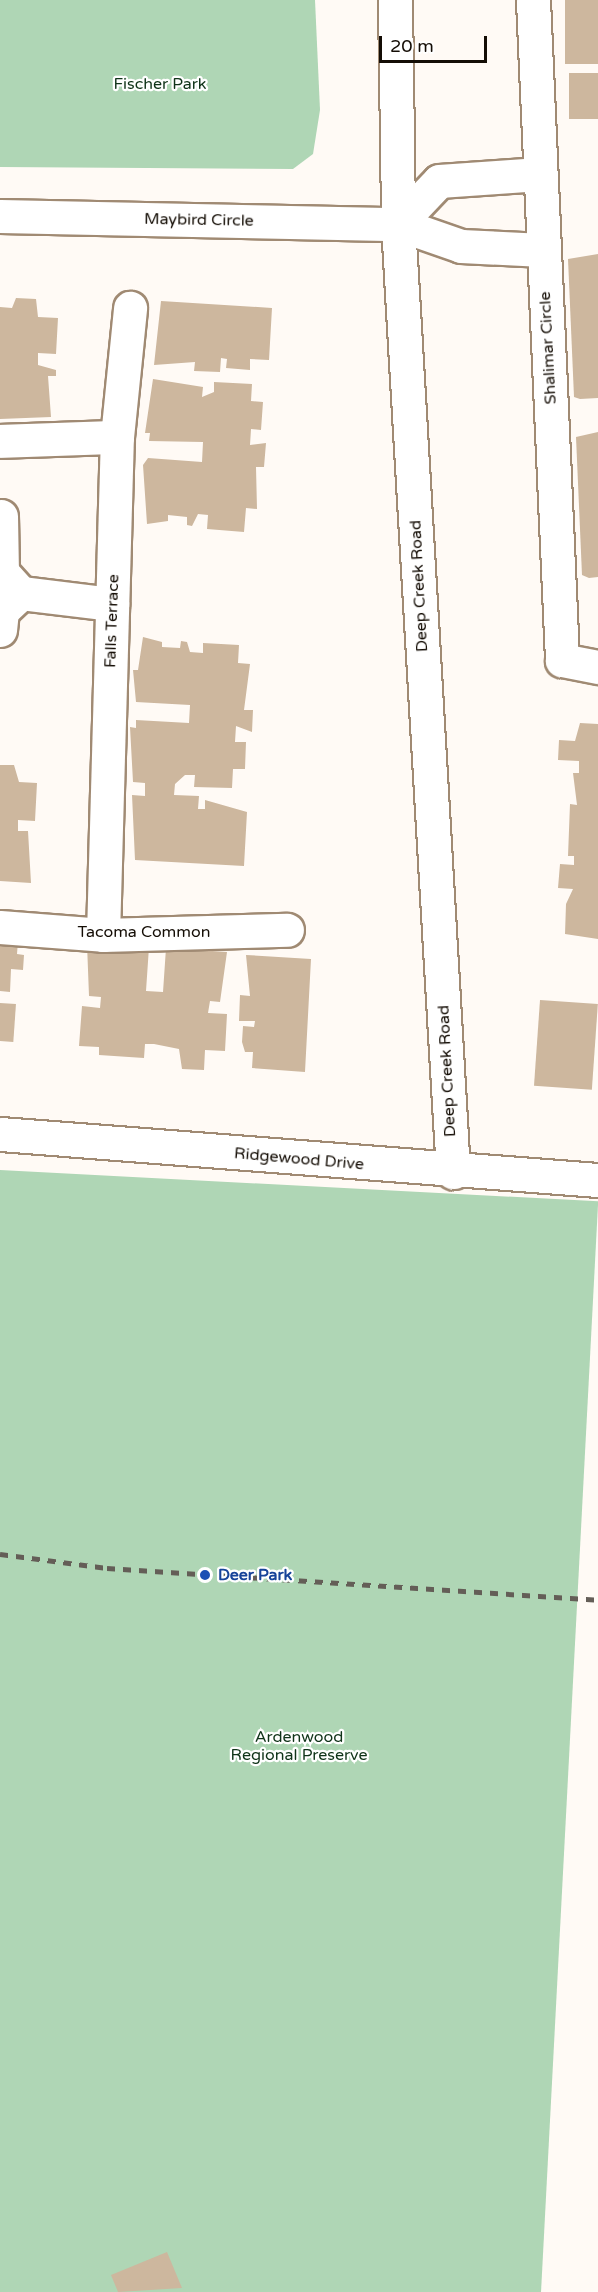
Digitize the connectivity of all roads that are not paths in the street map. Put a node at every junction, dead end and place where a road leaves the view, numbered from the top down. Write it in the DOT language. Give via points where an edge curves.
graph roads {
  1 [pos="395,0"];
  2 [pos="533,0"];
  3 [pos="540,174"];
  4 [pos="0,216"];
  5 [pos="398,224"];
  6 [pos="543,250"];
  7 [pos="130,308"];
  8 [pos="117,437"];
  9 [pos="0,441"];
  10 [pos="1,516"];
  11 [pos="21,593"];
  12 [pos="112,604"];
  13 [pos="0,630"];
  14 [pos="598,667"];
  15 [pos="0,927"];
  16 [pos="287,930"];
  17 [pos="103,935"];
  18 [pos="0,1134"];
  19 [pos="453,1172"];
  20 [pos="598,1180"];
  1 -- 5 [label="street, Deep Creek Road"];
  2 -- 3 [label="street, Shalimar Circle"];
  3 -- 5 [label="street" via="440,181"];
  3 -- 6 [label="street, Shalimar Circle"];
  4 -- 5 [label="street, Maybird Circle"];
  5 -- 6 [label="street, Maybird Circle" via="461,246"];
  5 -- 19 [label="street, Deep Creek Road"];
  6 -- 14 [label="street, Shalimar Circle" via="561,660"];
  7 -- 8 [label="street, Falls Terrace"];
  8 -- 9 [label="street"];
  8 -- 12 [label="street, Falls Terrace"];
  10 -- 11 [label="street" via="2,572"];
  11 -- 12 [label="street"];
  11 -- 13 [label="street" via="2,611"];
  12 -- 17 [label="street, Falls Terrace"];
  15 -- 17 [label="street, Tacoma Common"];
  16 -- 17 [label="street, Tacoma Common"];
  18 -- 19 [label="street, Ridgewood Drive"];
  19 -- 20 [label="street, Ridgewood Drive"];
}
